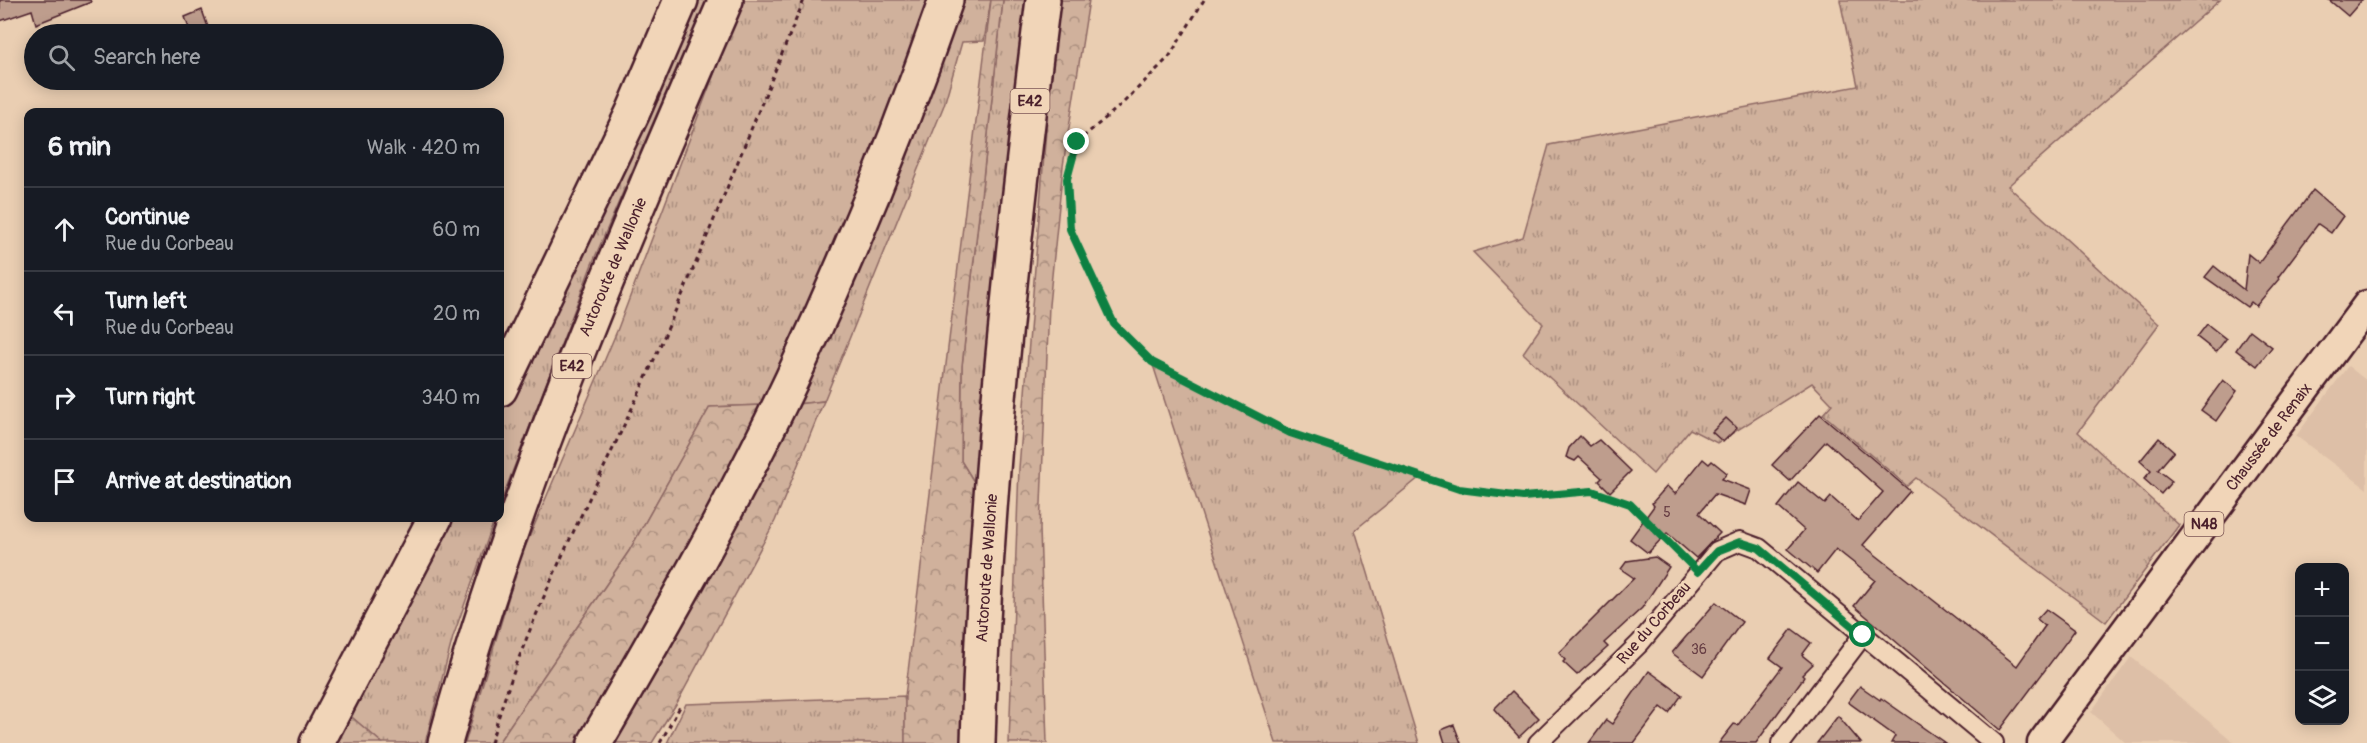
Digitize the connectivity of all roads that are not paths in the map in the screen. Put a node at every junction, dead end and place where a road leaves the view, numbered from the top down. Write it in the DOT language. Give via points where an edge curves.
graph roads {
  1 [pos="681,0"];
  2 [pos="726,0"];
  3 [pos="946,0"];
  4 [pos="1043,0"];
  5 [pos="2367,305"];
  6 [pos="504,381"];
  7 [pos="433,522"];
  8 [pos="1863,635"];
  9 [pos="317,743"];
  10 [pos="446,743"];
  11 [pos="595,743"];
  12 [pos="978,743"];
  13 [pos="1538,743"];
  14 [pos="1781,743"];
  15 [pos="1994,743"];
  16 [pos="2042,743"];
  1 -- 6 [label="highway" via="633,112"];
  2 -- 10 [label="highway, Autoroute de Wallonie / E42" via="567,376 466,669"];
  3 -- 11 [label="highway" via="853,245 791,381 719,523"];
  4 -- 12 [label="highway, Autoroute de Wallonie / E42" via="1000,393 981,639"];
  5 -- 16 [label="main road, Chaussée de Renaix / N48"];
  7 -- 9 [label="highway"];
  8 -- 13 [label="street, Rue du Corbeau" via="1759,548 1740,542 1717,551 1640,643"];
  8 -- 14 [label="street"];
  8 -- 15 [label="street, Rue du Corbeau"];
}
